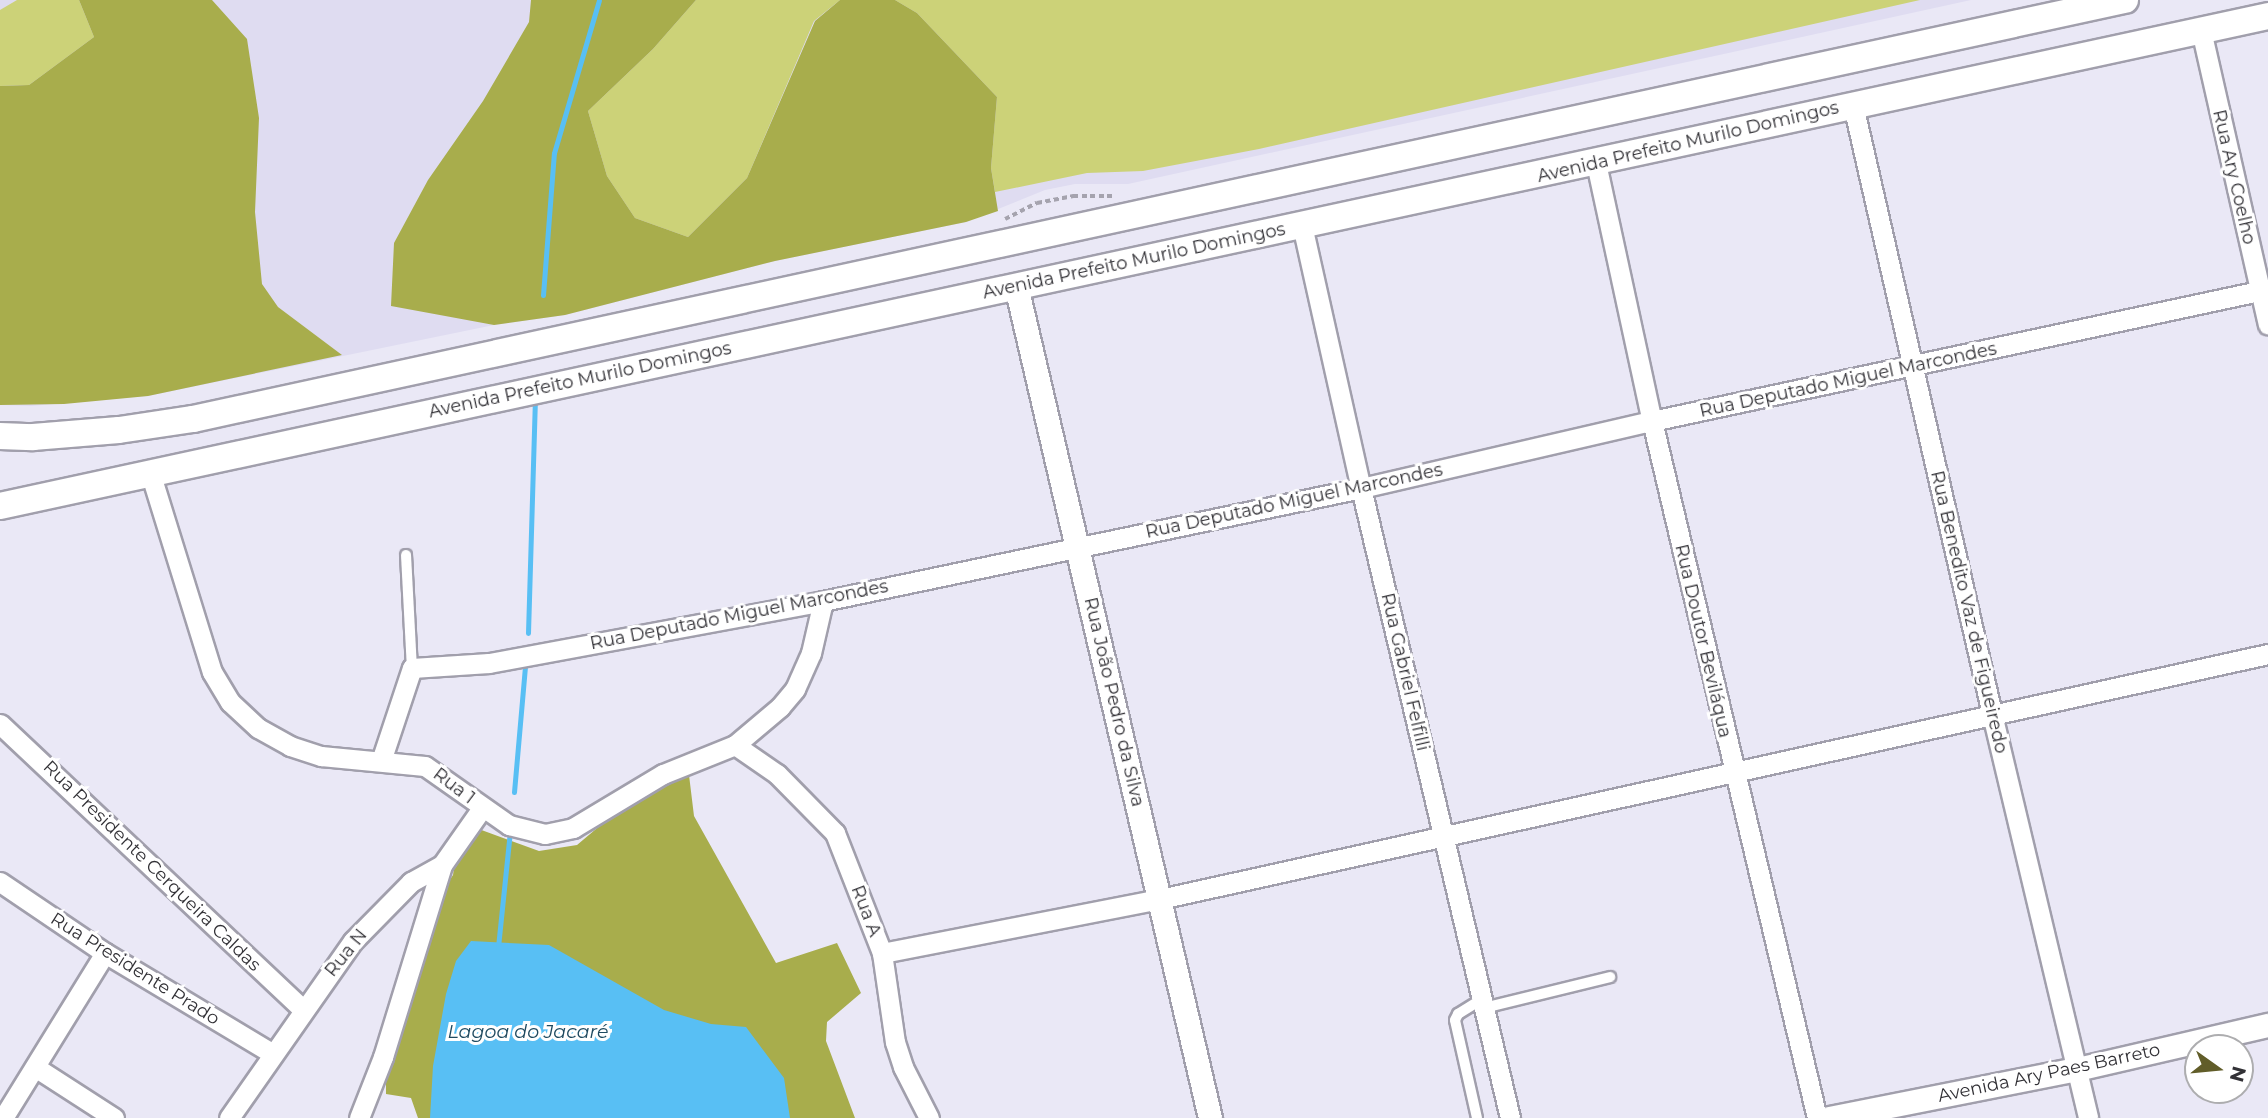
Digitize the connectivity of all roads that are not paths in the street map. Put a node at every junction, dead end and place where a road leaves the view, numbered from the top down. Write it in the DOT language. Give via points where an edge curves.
graph roads {
  1 [pos="2125,0"];
  2 [pos="2268,16"];
  3 [pos="2201,30"];
  4 [pos="1853,105"];
  5 [pos="1596,163"];
  6 [pos="1302,225"];
  7 [pos="1016,286"];
  8 [pos="2264,290"];
  9 [pos="2268,324"];
  10 [pos="1912,367"];
  11 [pos="1652,421"];
  12 [pos="0,436"];
  13 [pos="150,472"];
  14 [pos="1361,488"];
  15 [pos="0,506"];
  16 [pos="1077,545"];
  17 [pos="406,555"];
  18 [pos="823,600"];
  19 [pos="2268,654"];
  20 [pos="412,668"];
  21 [pos="1992,714"];
  22 [pos="3,732"];
  23 [pos="735,745"];
  24 [pos="381,761"];
  25 [pos="1734,771"];
  26 [pos="482,808"];
  27 [pos="1444,837"];
  28 [pos="442,865"];
  29 [pos="0,883"];
  30 [pos="1160,899"];
  31 [pos="105,953"];
  32 [pos="882,953"];
  33 [pos="1610,977"];
  34 [pos="1483,1003"];
  35 [pos="303,1010"];
  36 [pos="2268,1026"];
  37 [pos="272,1054"];
  38 [pos="36,1067"];
  39 [pos="2077,1069"];
  40 [pos="3,1118"];
  41 [pos="114,1118"];
  42 [pos="229,1118"];
  43 [pos="359,1118"];
  44 [pos="929,1118"];
  45 [pos="1210,1118"];
  46 [pos="1477,1118"];
  47 [pos="1510,1118"];
  48 [pos="1817,1118"];
  49 [pos="1829,1118"];
  50 [pos="2088,1118"];
  1 -- 12 [label="main road" via="193,419 119,430"];
  2 -- 3 [label="main road, Avenida Prefeito Murilo Domingos"];
  3 -- 4 [label="main road, Avenida Prefeito Murilo Domingos"];
  3 -- 8 [label="street, Rua Ary Coelho"];
  4 -- 5 [label="main road, Avenida Prefeito Murilo Domingos"];
  4 -- 10 [label="street, Rua Benedito Vaz de Figueiredo"];
  5 -- 6 [label="main road, Avenida Prefeito Murilo Domingos"];
  5 -- 11 [label="street, Rua Doutor Beviláqua"];
  6 -- 7 [label="main road, Avenida Prefeito Murilo Domingos"];
  6 -- 14 [label="street, Rua Gabriel Felfilli"];
  7 -- 13 [label="main road, Avenida Prefeito Murilo Domingos"];
  7 -- 16 [label="street, Rua João Pedro da Silva"];
  8 -- 9 [label="street, Rua Ary Coelho"];
  8 -- 10 [label="street, Rua Deputado Miguel Marcondes"];
  10 -- 11 [label="street, Rua Deputado Miguel Marcondes"];
  10 -- 21 [label="street, Rua Benedito Vaz de Figueiredo"];
  11 -- 14 [label="street, Rua Deputado Miguel Marcondes"];
  11 -- 25 [label="street, Rua Doutor Beviláqua"];
  13 -- 15 [label="main road, Avenida Prefeito Murilo Domingos"];
  13 -- 24 [label="street, Rua 1" via="212,672 230,702 258,728 290,746 321,756"];
  14 -- 16 [label="street, Rua Deputado Miguel Marcondes"];
  14 -- 27 [label="street, Rua Gabriel Felfilli"];
  16 -- 18 [label="street, Rua Deputado Miguel Marcondes"];
  16 -- 30 [label="street, Rua João Pedro da Silva"];
  17 -- 20 [label="lane"];
  18 -- 20 [label="street, Rua Deputado Miguel Marcondes" via="489,663"];
  18 -- 23 [label="street, Rua 1" via="811,653 795,690"];
  19 -- 21 [label="street"];
  20 -- 24 [label="street"];
  21 -- 25 [label="street"];
  21 -- 39 [label="street, Rua Benedito Vaz de Figueiredo"];
  22 -- 35 [label="street, Rua Presidente Cerqueira Caldas"];
  23 -- 26 [label="street, Rua 1" via="663,774 573,828 544,834 509,825"];
  23 -- 32 [label="street, Rua A" via="777,774 835,833"];
  24 -- 26 [label="street, Rua 1" via="437,771"];
  25 -- 27 [label="street"];
  25 -- 48 [label="street, Rua Doutor Beviláqua"];
  26 -- 28 [label="street, Rua N"];
  27 -- 30 [label="street"];
  27 -- 34 [label="street, Rua Gabriel Felfilli"];
  28 -- 35 [label="street, Rua N" via="411,882 353,941"];
  28 -- 43 [label="street" via="383,1058"];
  29 -- 31 [label="street, Rua Presidente Prado"];
  30 -- 32 [label="street"];
  30 -- 45 [label="street, Rua João Pedro da Silva"];
  31 -- 37 [label="street, Rua Presidente Prado"];
  31 -- 38 [label="street"];
  32 -- 44 [label="street, Rua A" via="895,1042"];
  33 -- 34 [label="lane"];
  34 -- 46 [label="lane" via="1458,1014 1455,1020"];
  34 -- 47 [label="street, Rua Gabriel Felfilli"];
  35 -- 37 [label="street, Rua N"];
  36 -- 39 [label="street, Avenida Ary Paes Barreto"];
  37 -- 42 [label="street, Rua N"];
  38 -- 40 [label="street"];
  38 -- 41 [label="street"];
  39 -- 49 [label="street, Avenida Ary Paes Barreto"];
  39 -- 50 [label="street, Rua Benedito Vaz de Figueiredo"];
}
